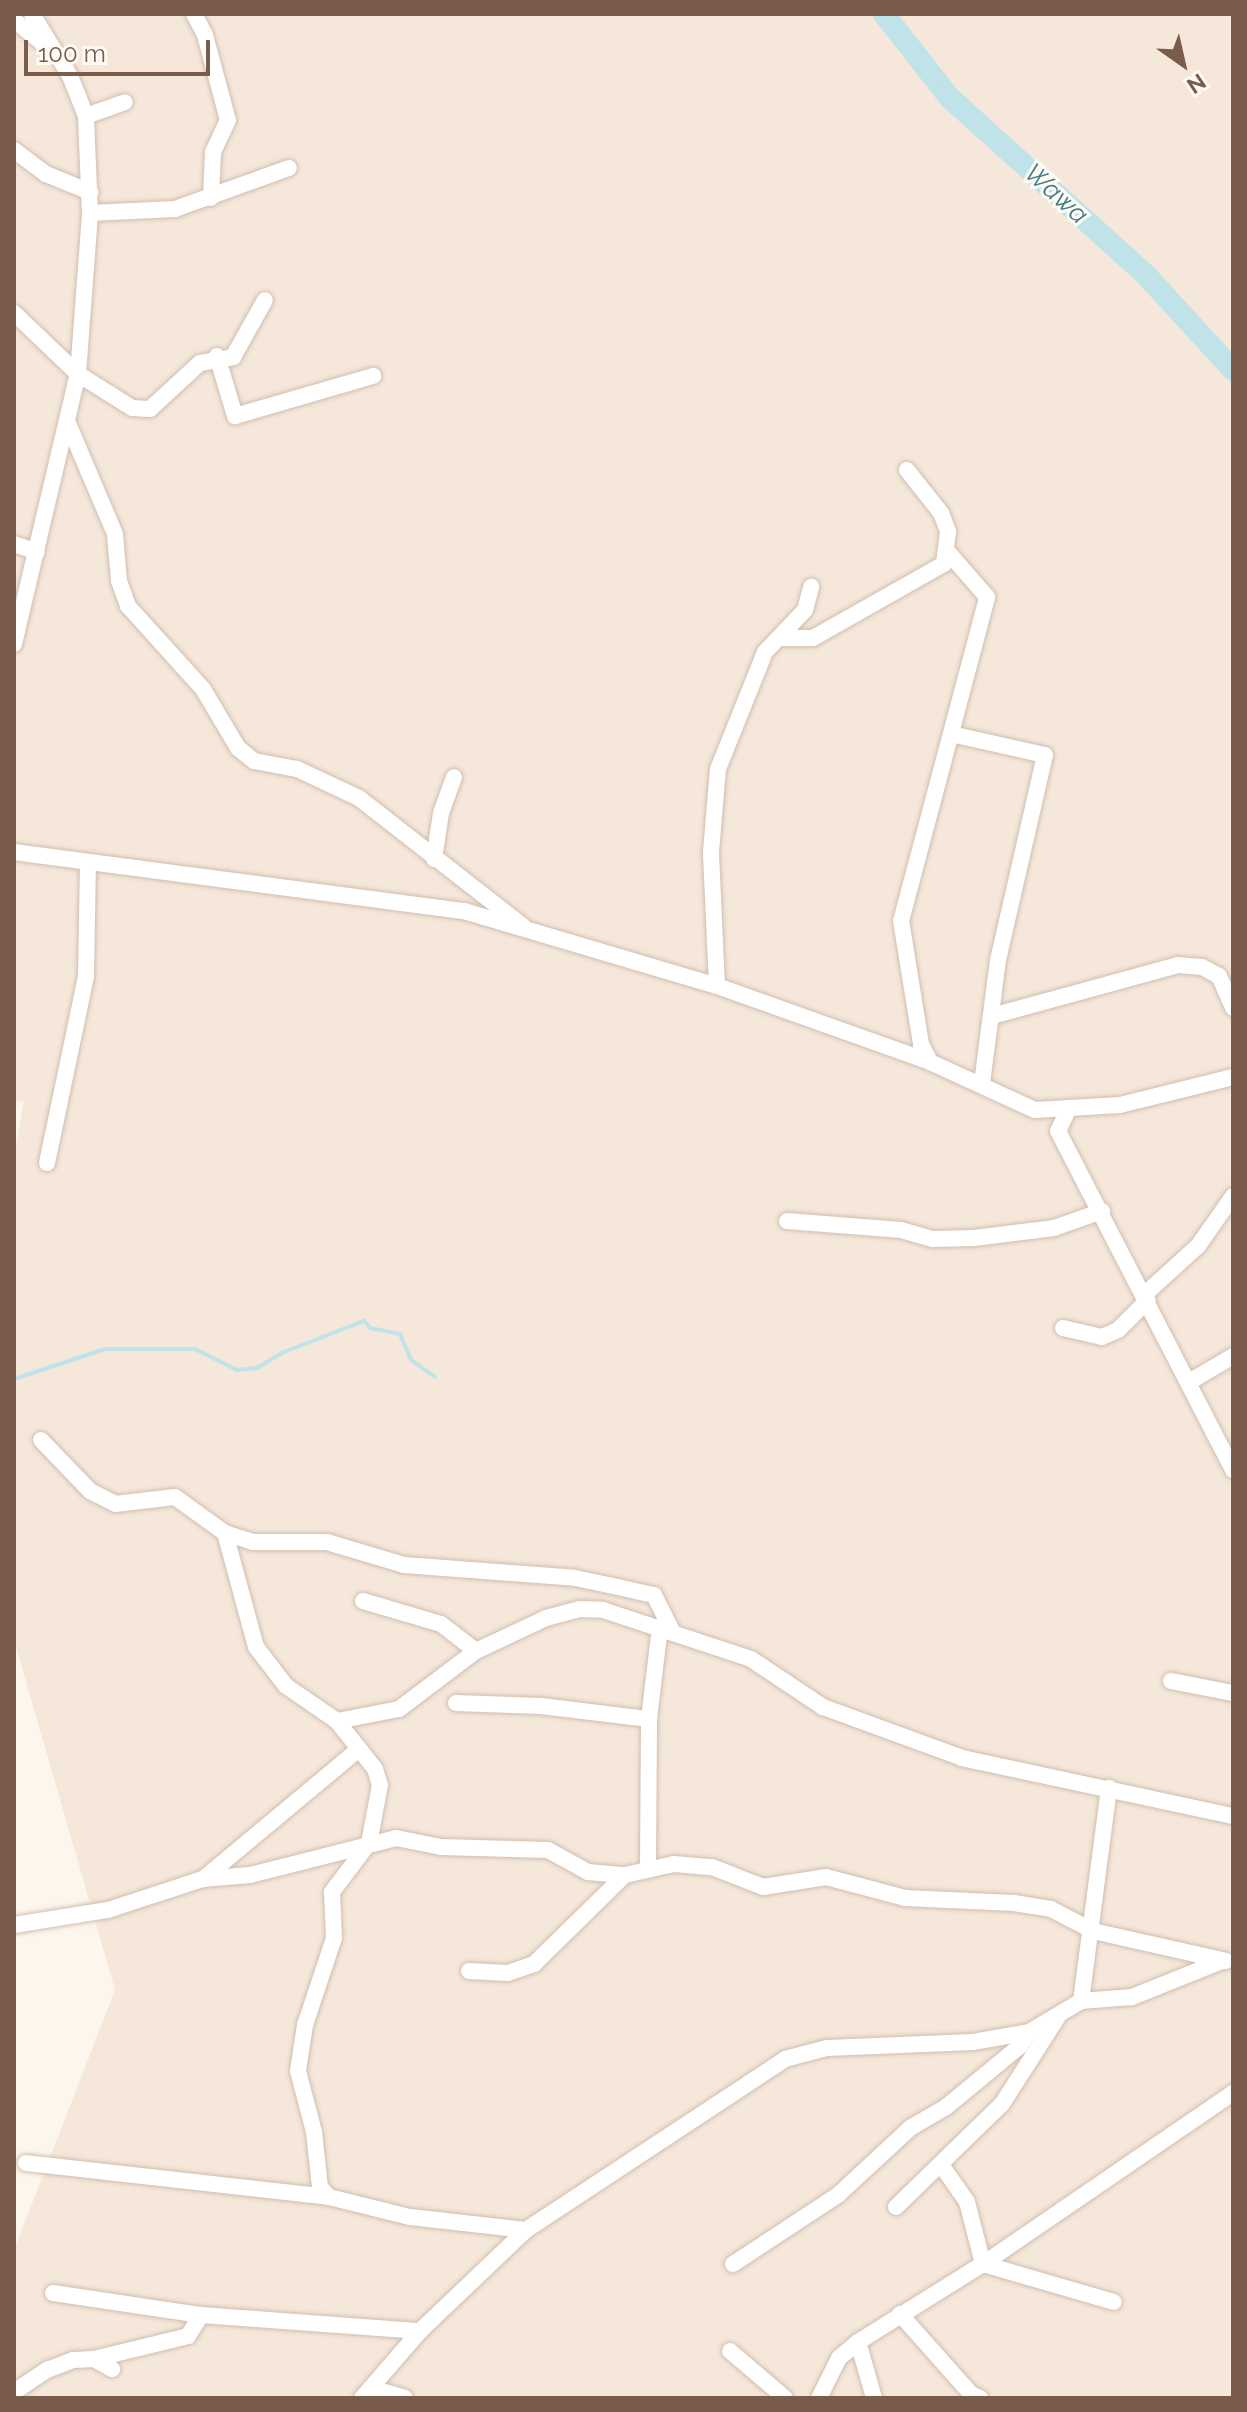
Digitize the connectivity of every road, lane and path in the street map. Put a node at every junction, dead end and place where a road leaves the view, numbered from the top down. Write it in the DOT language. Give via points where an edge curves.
graph roads {
  1 [pos="32,14"];
  2 [pos="194,14"];
  3 [pos="14,20"];
  4 [pos="51,49"];
  5 [pos="125,102"];
  6 [pos="86,116"];
  7 [pos="14,150"];
  8 [pos="289,168"];
  9 [pos="90,192"];
  10 [pos="211,198"];
  11 [pos="90,213"];
  12 [pos="265,300"];
  13 [pos="14,313"];
  14 [pos="217,356"];
  15 [pos="78,374"];
  16 [pos="373,376"];
  17 [pos="67,421"];
  18 [pos="907,470"];
  19 [pos="14,544"];
  20 [pos="37,552"];
  21 [pos="948,552"];
  22 [pos="811,587"];
  23 [pos="779,638"];
  24 [pos="14,644"];
  25 [pos="951,734"];
  26 [pos="454,777"];
  27 [pos="14,852"];
  28 [pos="434,859"];
  29 [pos="88,863"];
  30 [pos="529,931"];
  31 [pos="1226,973"];
  32 [pos="717,986"];
  33 [pos="1233,1008"];
  34 [pos="992,1016"];
  35 [pos="930,1062"];
  36 [pos="1233,1077"];
  37 [pos="982,1083"];
  38 [pos="1035,1110"];
  39 [pos="1067,1112"];
  40 [pos="1058,1131"];
  41 [pos="47,1163"];
  42 [pos="1233,1196"];
  43 [pos="1102,1211"];
  44 [pos="787,1221"];
  45 [pos="1147,1297"];
  46 [pos="1063,1328"];
  47 [pos="1233,1356"];
  48 [pos="1189,1382"];
  49 [pos="1226,1438"];
  50 [pos="41,1440"];
  51 [pos="1233,1470"];
  52 [pos="225,1533"];
  53 [pos="363,1601"];
  54 [pos="666,1629"];
  55 [pos="476,1651"];
  56 [pos="1171,1681"];
  57 [pos="1233,1693"];
  58 [pos="456,1703"];
  59 [pos="649,1719"];
  60 [pos="337,1721"];
  61 [pos="359,1749"];
  62 [pos="1109,1788"];
  63 [pos="1233,1816"];
  64 [pos="369,1843"];
  65 [pos="648,1866"];
  66 [pos="625,1875"];
  67 [pos="203,1879"];
  68 [pos="14,1925"];
  69 [pos="1093,1931"];
  70 [pos="1229,1961"];
  71 [pos="469,1971"];
  72 [pos="1081,2001"];
  73 [pos="1057,2018"];
  74 [pos="1029,2032"];
  75 [pos="1233,2093"];
  76 [pos="26,2163"];
  77 [pos="942,2166"];
  78 [pos="329,2197"];
  79 [pos="896,2207"];
  80 [pos="526,2230"];
  81 [pos="733,2264"];
  82 [pos="983,2264"];
  83 [pos="53,2293"];
  84 [pos="1114,2302"];
  85 [pos="900,2314"];
  86 [pos="201,2315"];
  87 [pos="420,2331"];
  88 [pos="858,2342"];
  89 [pos="730,2351"];
  90 [pos="94,2359"];
  91 [pos="112,2369"];
  92 [pos="14,2392"];
  93 [pos="366,2393"];
  94 [pos="405,2398"];
  95 [pos="785,2398"];
  96 [pos="819,2398"];
  97 [pos="874,2398"];
  98 [pos="980,2398"];
  1 -- 4 [label="street"];
  2 -- 10 [label="street" via="205,35 228,120 213,152"];
  3 -- 4 [label="street"];
  4 -- 6 [label="street" via="70,76"];
  5 -- 6 [label="street"];
  6 -- 9 [label="street"];
  7 -- 9 [label="street" via="46,174"];
  8 -- 10 [label="street"];
  9 -- 11 [label="street"];
  10 -- 11 [label="street" via="175,209"];
  11 -- 15 [label="street"];
  12 -- 14 [label="street" via="233,357"];
  13 -- 15 [label="street"];
  14 -- 15 [label="street" via="200,363 150,409 132,408"];
  14 -- 16 [label="street" via="235,416"];
  15 -- 17 [label="street"];
  17 -- 20 [label="street"];
  17 -- 28 [label="street" via="115,534 119,581 128,606 203,689 238,748 254,761 297,769 359,798"];
  18 -- 21 [label="street" via="941,513"];
  19 -- 20 [label="street"];
  20 -- 24 [label="street"];
  21 -- 23 [label="street" via="944,564 839,626 813,638"];
  21 -- 25 [label="street" via="987,597"];
  22 -- 23 [label="street" via="805,610"];
  23 -- 32 [label="street" via="765,652 718,769 711,852"];
  25 -- 34 [label="street" via="1045,755 998,960"];
  25 -- 35 [label="street" via="901,921 921,1044"];
  26 -- 28 [label="street" via="441,813"];
  27 -- 29 [label="street"];
  28 -- 30 [label="street"];
  29 -- 30 [label="street" via="464,911"];
  29 -- 41 [label="street" via="86,976"];
  30 -- 32 [label="street"];
  31 -- 33 [label="street"];
  31 -- 34 [label="street" via="1178,965"];
  32 -- 35 [label="street"];
  34 -- 37 [label="street"];
  35 -- 37 [label="street"];
  36 -- 39 [label="street" via="1191,1091"];
  37 -- 38 [label="street"];
  38 -- 39 [label="street"];
  38 -- 40 [label="street"];
  39 -- 40 [label="street"];
  40 -- 43 [label="street"];
  42 -- 45 [label="street" via="1198,1246"];
  43 -- 44 [label="street" via="1054,1228 974,1238 933,1239 901,1230"];
  43 -- 45 [label="street"];
  45 -- 46 [label="street" via="1118,1330 1102,1337"];
  45 -- 48 [label="street"];
  47 -- 48 [label="street"];
  48 -- 49 [label="street"];
  49 -- 51 [label="street"];
  50 -- 52 [label="street" via="90,1491 115,1504 175,1497"];
  52 -- 54 [label="street" via="253,1542 327,1542 404,1565 575,1578 618,1587 654,1595"];
  52 -- 60 [label="street" via="256,1647 286,1686"];
  53 -- 55 [label="street" via="441,1624"];
  54 -- 55 [label="street" via="603,1610 579,1609"];
  54 -- 59 [label="street"];
  54 -- 62 [label="street" via="751,1659 823,1707 962,1758"];
  55 -- 60 [label="street" via="399,1709"];
  56 -- 57 [label="street"];
  58 -- 59 [label="street" via="541,1706"];
  59 -- 65 [label="street"];
  60 -- 61 [label="street"];
  61 -- 64 [label="street" via="380,1785"];
  61 -- 67 [label="street"];
  62 -- 63 [label="street"];
  62 -- 69 [label="street"];
  64 -- 66 [label="street" via="396,1838 441,1847 548,1850 588,1872"];
  64 -- 67 [label="street" via="250,1875"];
  64 -- 78 [label="street" via="332,1892 334,1938 305,2025 298,2071 314,2132 320,2187"];
  65 -- 66 [label="street"];
  65 -- 69 [label="street" via="712,1867 763,1887 826,1877 905,1898 1014,1903 1051,1909"];
  66 -- 71 [label="street" via="534,1964 508,1973"];
  67 -- 68 [label="street" via="108,1910"];
  69 -- 70 [label="street"];
  69 -- 72 [label="street"];
  70 -- 72 [label="street" via="1197,1967 1132,1997"];
  72 -- 73 [label="street"];
  73 -- 74 [label="street"];
  73 -- 77 [label="street" via="1002,2104"];
  74 -- 80 [label="street" via="973,2042 827,2048 785,2059"];
  74 -- 81 [label="street" via="1020,2046 946,2107 910,2128 838,2195"];
  75 -- 82 [label="street"];
  76 -- 78 [label="street"];
  77 -- 79 [label="street"];
  77 -- 82 [label="street" via="967,2202"];
  78 -- 80 [label="street" via="410,2217"];
  80 -- 87 [label="street"];
  82 -- 84 [label="street"];
  82 -- 85 [label="street"];
  83 -- 86 [label="street"];
  85 -- 88 [label="street"];
  85 -- 98 [label="street"];
  86 -- 87 [label="street"];
  86 -- 90 [label="street" via="188,2336"];
  87 -- 93 [label="street"];
  88 -- 96 [label="street" via="839,2358"];
  88 -- 97 [label="street"];
  89 -- 95 [label="street"];
  90 -- 91 [label="street"];
  90 -- 92 [label="street" via="47,2370"];
  93 -- 94 [label="street"];
}
